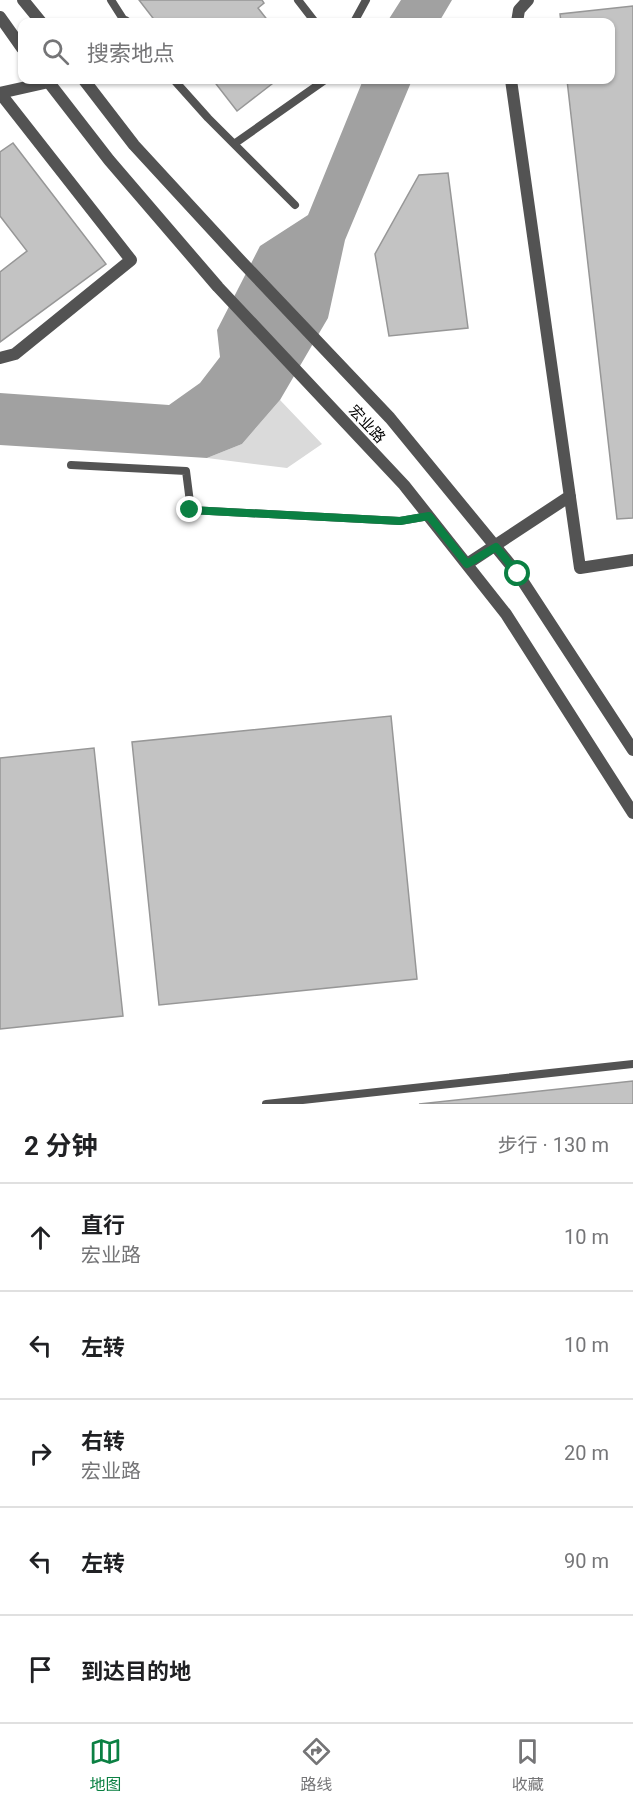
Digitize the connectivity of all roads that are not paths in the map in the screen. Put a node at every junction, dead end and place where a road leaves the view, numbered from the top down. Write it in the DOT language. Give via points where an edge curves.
graph roads {
  1 [pos="23,0"];
  2 [pos="111,0"];
  3 [pos="298,0"];
  4 [pos="366,0"];
  5 [pos="528,0"];
  6 [pos="0,17"];
  7 [pos="38,18"];
  8 [pos="122,18"];
  9 [pos="312,18"];
  10 [pos="356,18"];
  11 [pos="518,18"];
  12 [pos="18,42"];
  13 [pos="34,84"];
  14 [pos="52,84"];
  15 [pos="87,84"];
  16 [pos="178,84"];
  17 [pos="319,84"];
  18 [pos="512,84"];
  19 [pos="234,144"];
  20 [pos="295,205"];
  21 [pos="0,358"];
  22 [pos="71,465"];
  23 [pos="570,496"];
  24 [pos="429,516"];
  25 [pos="496,547"];
  26 [pos="633,560"];
  27 [pos="467,564"];
  28 [pos="633,750"];
  29 [pos="633,813"];
  30 [pos="633,1064"];
  31 [pos="266,1104"];
  1 -- 7 [label="street"];
  2 -- 8 [label="lane"];
  3 -- 9 [label="lane"];
  4 -- 10 [label="lane"];
  5 -- 11 [label="street"];
  6 -- 12 [label="street"];
  13 -- 21 [label="street" via="0,93 131,260 15,354"];
  14 -- 24 [label="street, 宏业路" via="109,160 218,287"];
  15 -- 25 [label="street, 宏业路" via="134,145 390,418"];
  16 -- 19 [label="lane"];
  17 -- 19 [label="lane"];
  18 -- 23 [label="street"];
  19 -- 20 [label="lane"];
  22 -- 24 [label="lane" via="186,471 190,510 400,521"];
  23 -- 25 [label="street"];
  23 -- 26 [label="street" via="580,568"];
  24 -- 27 [label="street, 宏业路"];
  25 -- 27 [label="street"];
  25 -- 28 [label="street, 宏业路" via="518,574"];
  27 -- 29 [label="street, 宏业路" via="506,614"];
  30 -- 31 [label="lane"];
}
